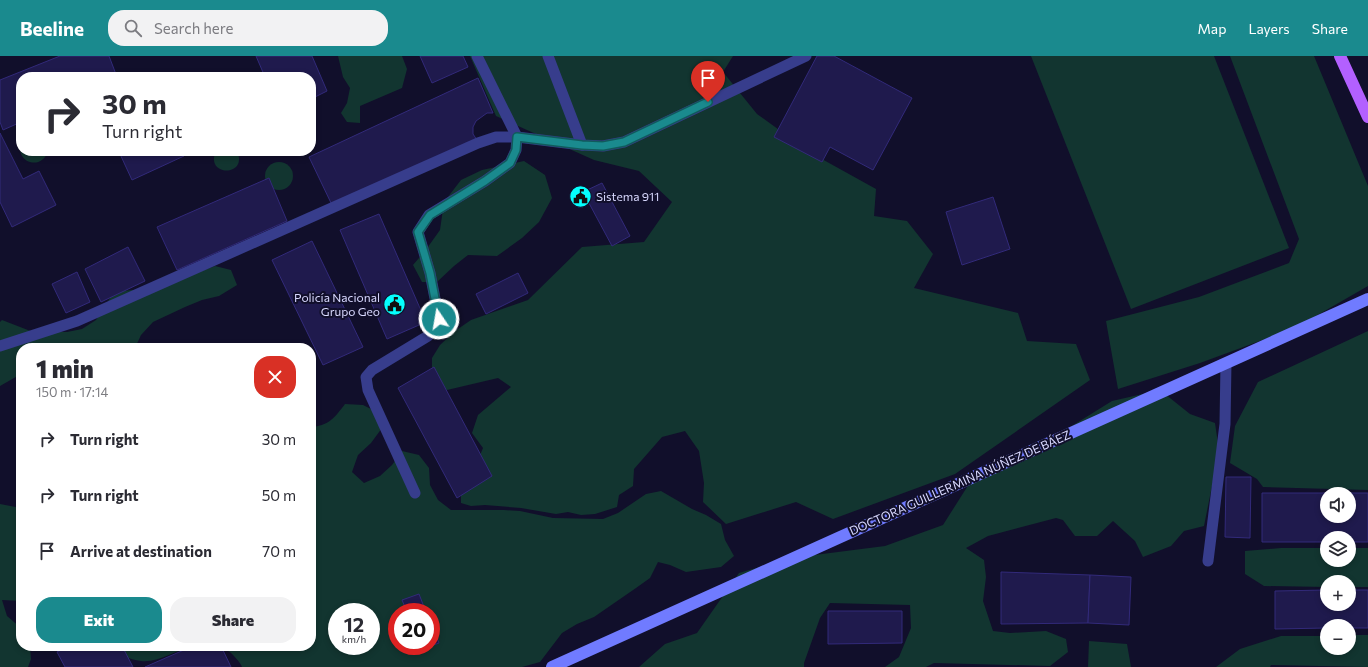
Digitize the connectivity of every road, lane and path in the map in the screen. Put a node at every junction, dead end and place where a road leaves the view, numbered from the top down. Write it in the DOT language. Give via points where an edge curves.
graph roads {
  1 [pos="477,56"];
  2 [pos="548,56"];
  3 [pos="806,56"];
  4 [pos="1340,56"];
  5 [pos="1368,117"];
  6 [pos="517,137"];
  7 [pos="582,145"];
  8 [pos="1368,299"];
  9 [pos="0,346"];
  10 [pos="1226,363"];
  11 [pos="415,493"];
  12 [pos="1208,561"];
  13 [pos="552,667"];
  1 -- 6 [label="lane"];
  2 -- 7 [label="lane"];
  3 -- 7 [label="lane" via="624,142 603,146"];
  4 -- 5 [label="main road"];
  6 -- 7 [label="lane"];
  6 -- 9 [label="lane" via="496,137 478,143 77,321"];
  6 -- 11 [label="lane" via="516,150 510,163 430,215 418,232 430,273 439,319 428,336 372,370 366,377 368,390"];
  8 -- 10 [label="street, DOCTORA GUILLERMINA NÚÑEZ DE BÁEZ"];
  10 -- 12 [label="lane" via="1225,424"];
  10 -- 13 [label="street, DOCTORA GUILLERMINA NÚÑEZ DE BÁEZ"];
}
